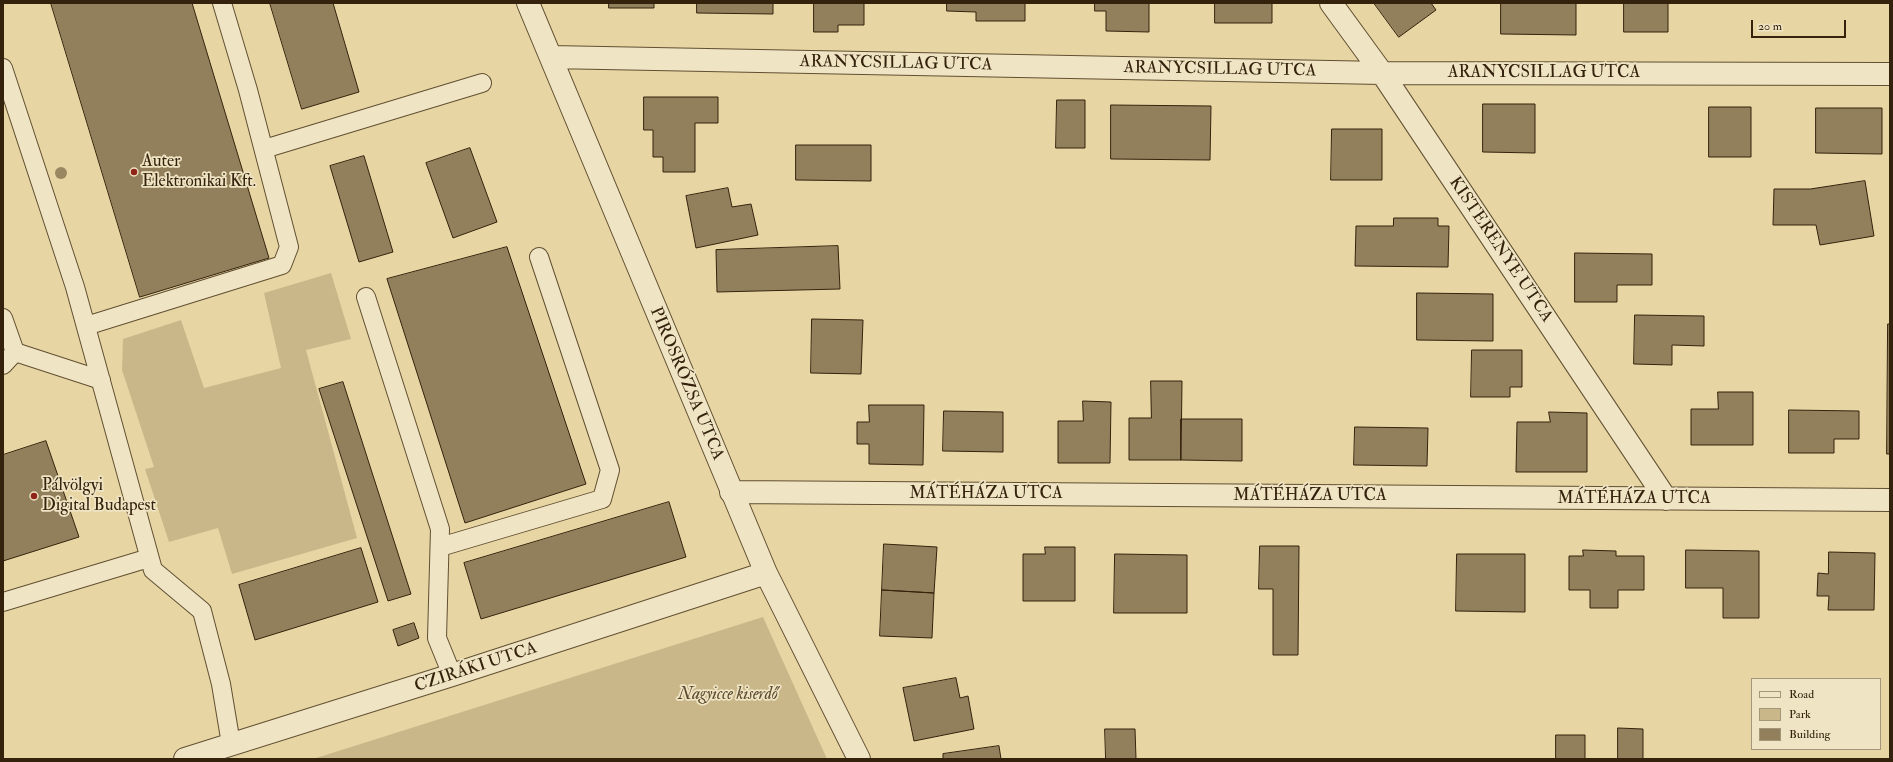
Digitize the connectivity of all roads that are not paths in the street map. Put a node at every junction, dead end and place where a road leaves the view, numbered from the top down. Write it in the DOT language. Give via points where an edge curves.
graph roads {
  1 [pos="222,3"];
  2 [pos="528,3"];
  3 [pos="1331,3"];
  4 [pos="551,57"];
  5 [pos="3,68"];
  6 [pos="1382,73"];
  7 [pos="1890,74"];
  8 [pos="482,83"];
  9 [pos="264,149"];
  10 [pos="538,257"];
  11 [pos="366,297"];
  12 [pos="3,318"];
  13 [pos="86,326"];
  14 [pos="15,352"];
  15 [pos="3,365"];
  16 [pos="100,380"];
  17 [pos="731,492"];
  18 [pos="1666,499"];
  19 [pos="1890,500"];
  20 [pos="440,547"];
  21 [pos="150,558"];
  22 [pos="766,573"];
  23 [pos="3,602"];
  24 [pos="452,676"];
  25 [pos="231,744"];
  26 [pos="185,759"];
  27 [pos="859,759"];
  1 -- 9 [label="lane"];
  2 -- 4 [label="street, PIROSRÓZSA UTCA"];
  3 -- 6 [label="street, KISTERENYE UTCA"];
  4 -- 6 [label="street, ARANYCSILLAG UTCA"];
  4 -- 17 [label="street, PIROSRÓZSA UTCA"];
  5 -- 13 [label="lane"];
  6 -- 7 [label="street, ARANYCSILLAG UTCA"];
  6 -- 18 [label="street, KISTERENYE UTCA"];
  8 -- 9 [label="lane"];
  9 -- 13 [label="lane" via="290,247 282,266"];
  10 -- 20 [label="lane" via="610,470 602,499"];
  11 -- 20 [label="lane" via="440,529"];
  12 -- 14 [label="lane"];
  13 -- 16 [label="lane"];
  14 -- 15 [label="lane"];
  14 -- 16 [label="lane"];
  16 -- 21 [label="lane"];
  17 -- 18 [label="street, MÁTÉHÁZA UTCA"];
  17 -- 22 [label="street, PIROSRÓZSA UTCA"];
  18 -- 19 [label="street, MÁTÉHÁZA UTCA"];
  20 -- 24 [label="lane" via="437,638"];
  21 -- 23 [label="lane"];
  21 -- 25 [label="lane" via="153,570 202,611 221,684"];
  22 -- 24 [label="street, CZIRÁKI UTCA"];
  22 -- 27 [label="street, PIROSRÓZSA UTCA"];
  24 -- 25 [label="street, CZIRÁKI UTCA"];
  25 -- 26 [label="street, CZIRÁKI UTCA"];
}
